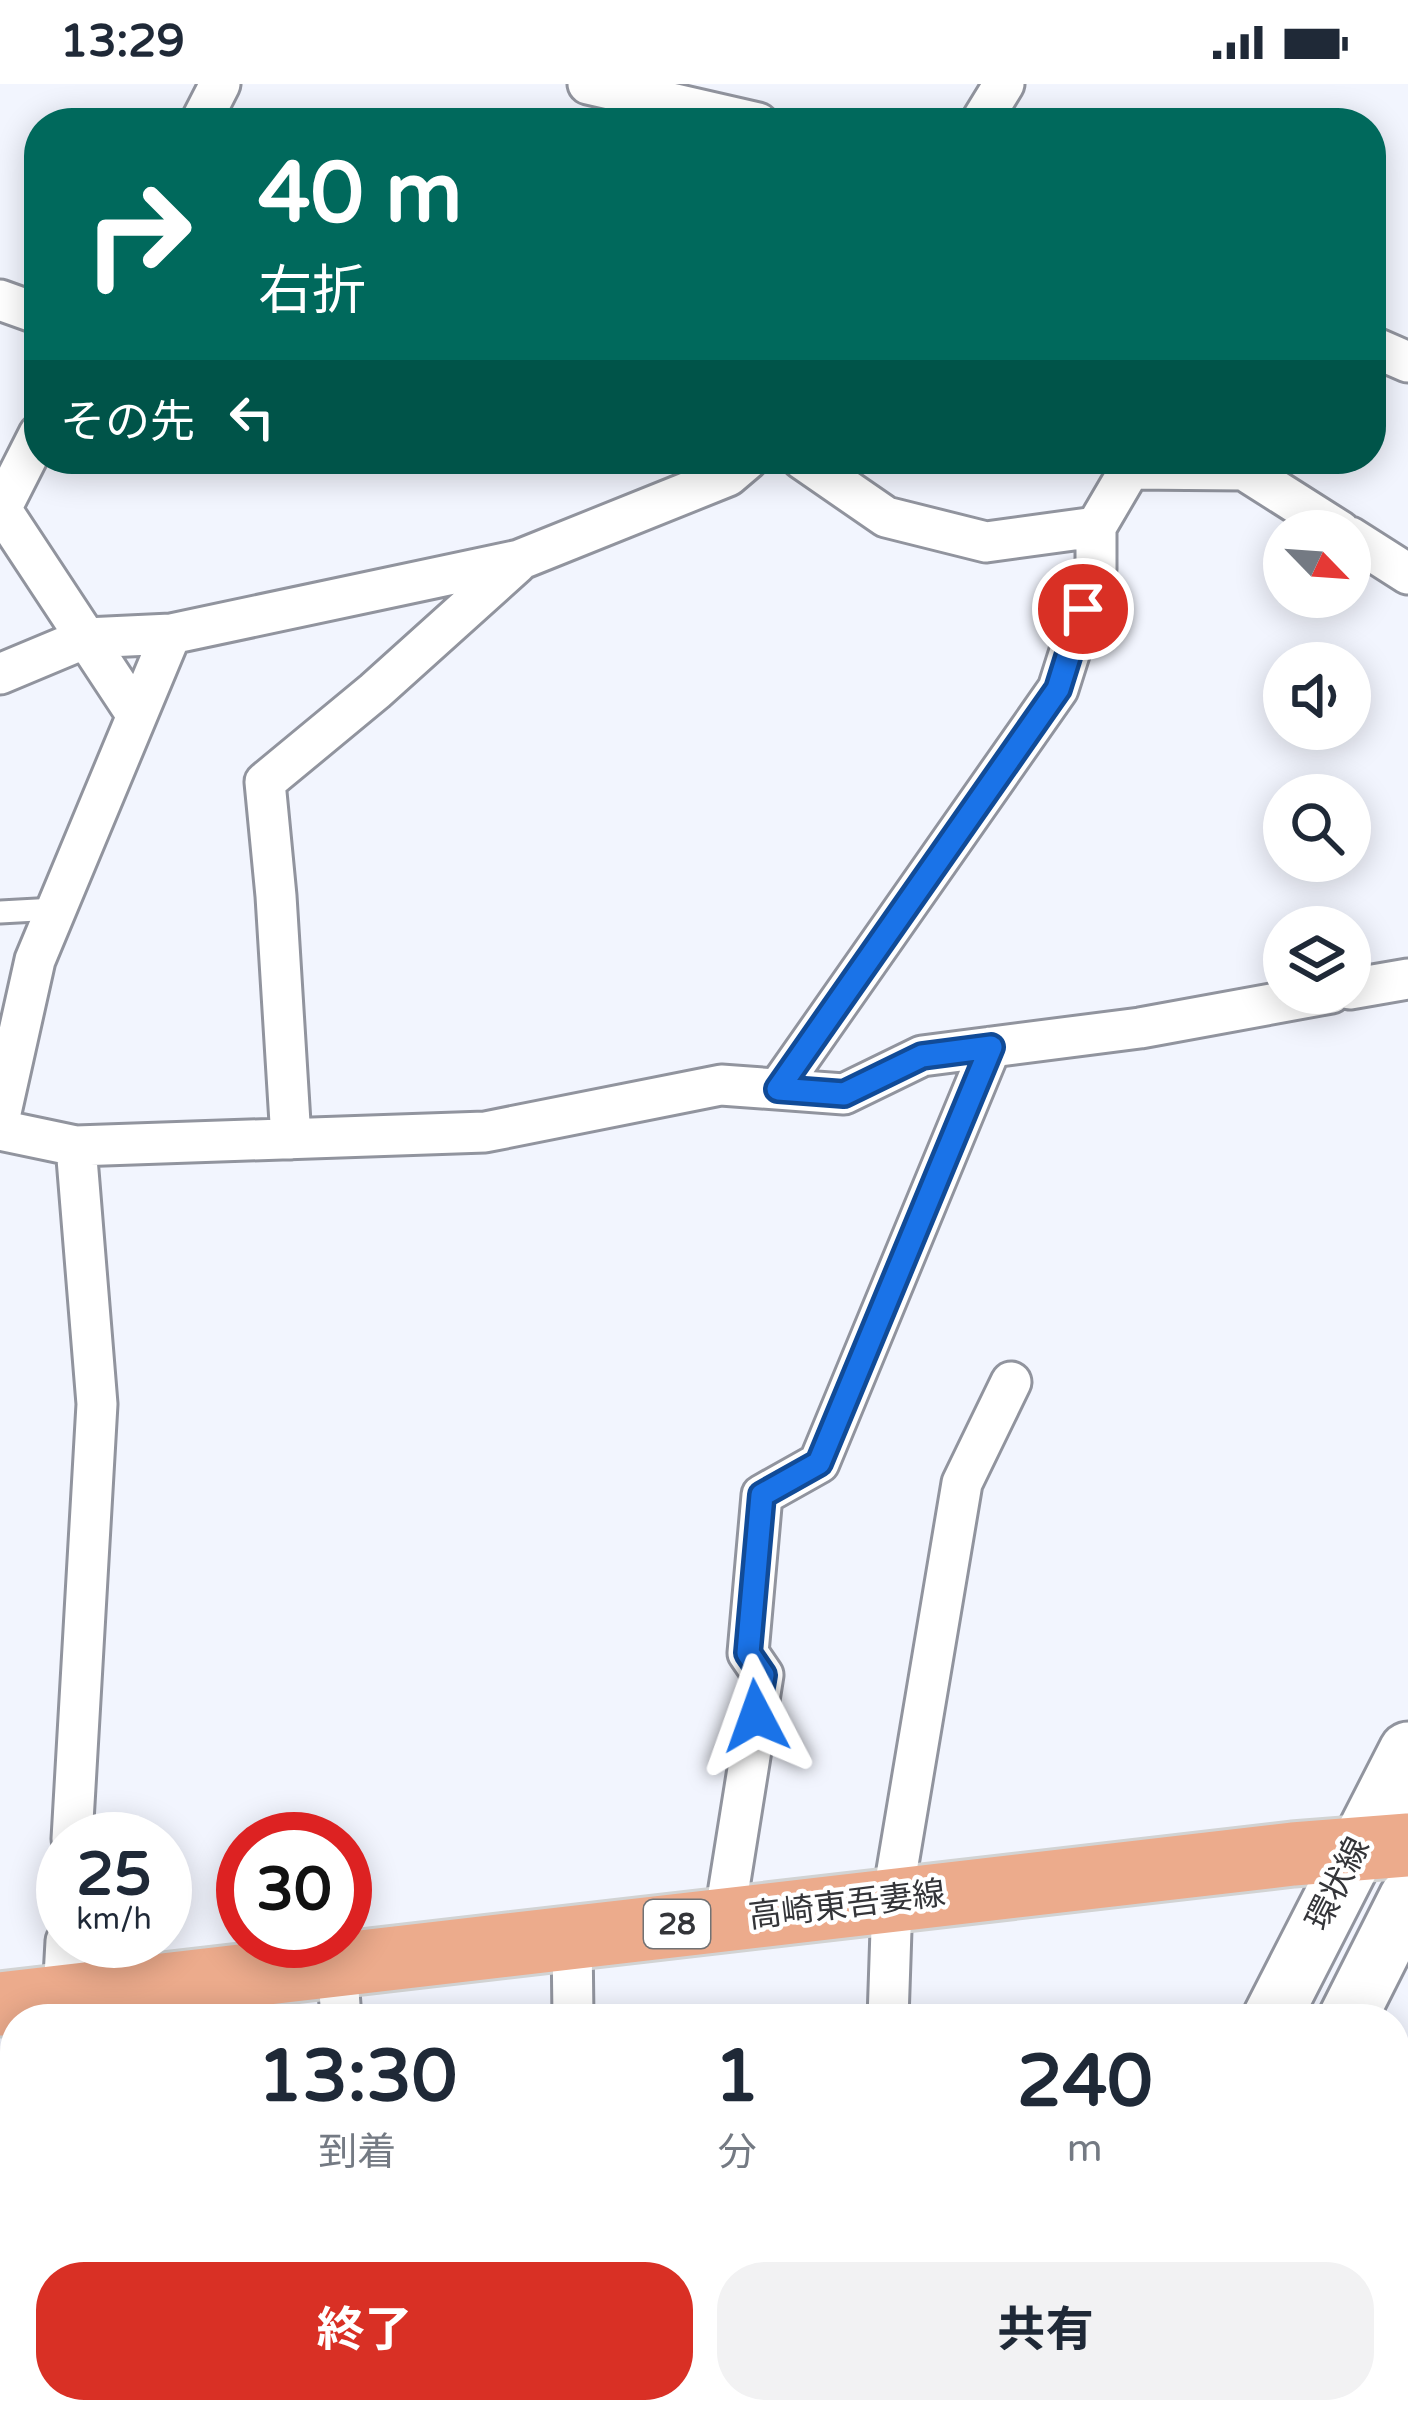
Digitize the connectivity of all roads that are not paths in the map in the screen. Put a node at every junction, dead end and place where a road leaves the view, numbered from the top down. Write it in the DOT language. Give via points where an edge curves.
graph roads {
  1 [pos="605,86"];
  2 [pos="696,108"];
  3 [pos="24,463"];
  4 [pos="730,474"];
  5 [pos="824,474"];
  6 [pos="1127,474"];
  7 [pos="1260,474"];
  8 [pos="1310,510"];
  9 [pos="1096,527"];
  10 [pos="1371,550"];
  11 [pos="519,560"];
  12 [pos="1408,574"];
  13 [pos="171,634"];
  14 [pos="86,638"];
  15 [pos="0,674"];
  16 [pos="136,714"];
  17 [pos="55,909"];
  18 [pos="0,913"];
  19 [pos="1408,979"];
  20 [pos="1371,985"];
  21 [pos="1263,1005"];
  22 [pos="991,1047"];
  23 [pos="778,1089"];
  24 [pos="0,1117"];
  25 [pos="0,1130"];
  26 [pos="291,1139"];
  27 [pos="76,1146"];
  28 [pos="1011,1382"];
  29 [pos="1408,1751"];
  30 [pos="74,1812"];
  31 [pos="1382,1847"];
  32 [pos="1408,1898"];
  33 [pos="892,1900"];
  34 [pos="724,1919"];
  35 [pos="572,1936"];
  36 [pos="65,1968"];
  37 [pos="339,1991"];
  38 [pos="0,2004"];
  39 [pos="573,2004"];
  40 [pos="889,2004"];
  41 [pos="1281,2004"];
  42 [pos="1355,2004"];
  1 -- 2 [label="street"];
  3 -- 14 [label="street" via="1,508"];
  4 -- 11 [label="street"];
  5 -- 9 [label="street" via="886,517 986,542"];
  6 -- 9 [label="street"];
  7 -- 8 [label="street"];
  9 -- 23 [label="street" via="1096,569 1058,689"];
  10 -- 12 [label="street"];
  11 -- 13 [label="street"];
  11 -- 26 [label="street" via="265,782"];
  13 -- 14 [label="street"];
  13 -- 16 [label="street"];
  14 -- 15 [label="street"];
  14 -- 16 [label="street"];
  16 -- 17 [label="street"];
  17 -- 18 [label="lane"];
  17 -- 24 [label="street" via="34,960"];
  19 -- 20 [label="street"];
  21 -- 22 [label="street"];
  22 -- 23 [label="street" via="922,1056 844,1094"];
  22 -- 34 [label="street" via="819,1463 762,1495 748,1653 763,1675"];
  23 -- 26 [label="street" via="721,1085 485,1132"];
  25 -- 27 [label="street"];
  26 -- 27 [label="street"];
  27 -- 30 [label="street" via="97,1404"];
  28 -- 33 [label="street" via="962,1483"];
  29 -- 31 [label="street, 環状線"];
  31 -- 33 [label="main road, 高崎東吾妻線 / 28"];
  31 -- 41 [label="street, 環状線"];
  32 -- 42 [label="street, 環状線"];
  33 -- 34 [label="main road, 高崎東吾妻線 / 28"];
  33 -- 40 [label="street"];
  34 -- 35 [label="main road, 高崎東吾妻線 / 28"];
  35 -- 37 [label="main road, 高崎東吾妻線 / 28"];
  35 -- 39 [label="street"];
  36 -- 37 [label="main road, 高崎東吾妻線 / 28"];
  36 -- 38 [label="main road, 高崎東吾妻線 / 28"];
}
